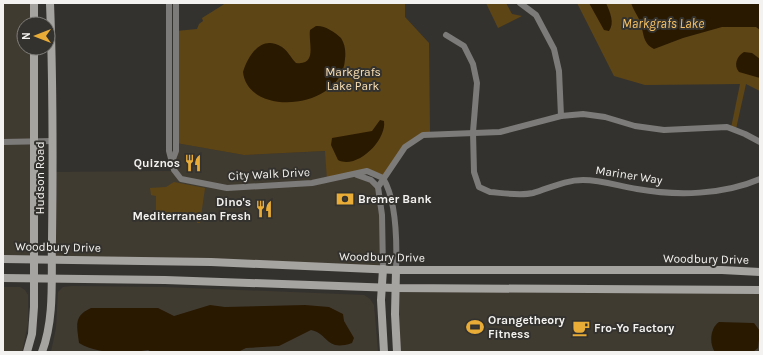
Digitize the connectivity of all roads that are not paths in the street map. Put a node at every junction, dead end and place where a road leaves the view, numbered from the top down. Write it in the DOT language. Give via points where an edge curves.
graph roads {
  1 [pos="34,3"];
  2 [pos="50,3"];
  3 [pos="169,3"];
  4 [pos="176,3"];
  5 [pos="520,3"];
  6 [pos="34,16"];
  7 [pos="446,35"];
  8 [pos="34,56"];
  9 [pos="561,116"];
  10 [pos="473,132"];
  11 [pos="34,141"];
  12 [pos="52,141"];
  13 [pos="3,142"];
  14 [pos="760,142"];
  15 [pos="173,160"];
  16 [pos="356,174"];
  17 [pos="383,178"];
  18 [pos="760,178"];
  19 [pos="378,187"];
  20 [pos="3,258"];
  21 [pos="34,258"];
  22 [pos="51,259"];
  23 [pos="383,269"];
  24 [pos="396,270"];
  25 [pos="760,272"];
  26 [pos="3,278"];
  27 [pos="34,278"];
  28 [pos="51,279"];
  29 [pos="382,287"];
  30 [pos="395,288"];
  31 [pos="760,290"];
  32 [pos="27,352"];
  33 [pos="42,352"];
  34 [pos="384,352"];
  35 [pos="397,352"];
  1 -- 6 [label="main road"];
  2 -- 12 [label="main road, Hudson Road"];
  3 -- 15 [label="street, City Walk Drive" via="169,151"];
  4 -- 15 [label="street" via="176,151"];
  5 -- 9 [label="street" via="536,15 554,49 559,71"];
  7 -- 10 [label="street, Mariner Way" via="464,46 473,64 477,83"];
  8 -- 11 [label="main road, Hudson Road"];
  9 -- 10 [label="street" via="514,130"];
  9 -- 14 [label="street" via="583,114 664,130 727,127"];
  10 -- 17 [label="street" via="430,134 414,139 402,150"];
  10 -- 18 [label="street, Mariner Way" via="475,180 479,187 490,192 531,193 572,180 584,180 671,193 730,189"];
  11 -- 12 [label="street"];
  11 -- 13 [label="street"];
  11 -- 21 [label="main road, Hudson Road"];
  12 -- 22 [label="main road, Hudson Road"];
  15 -- 16 [label="street, City Walk Drive" via="175,172 182,179 227,188 312,183"];
  16 -- 17 [label="street, City Walk Drive" via="367,171"];
  16 -- 19 [label="street" via="371,180"];
  17 -- 19 [label="street"];
  17 -- 24 [label="street" via="391,200 394,220"];
  19 -- 23 [label="street" via="382,215"];
  20 -- 21 [label="main road, Woodbury Drive"];
  21 -- 22 [label="main road, Woodbury Drive"];
  21 -- 27 [label="main road, Hudson Road"];
  22 -- 23 [label="main road, Woodbury Drive"];
  22 -- 28 [label="main road, Hudson Road"];
  23 -- 24 [label="main road, Woodbury Drive"];
  23 -- 29 [label="main road"];
  24 -- 25 [label="main road, Woodbury Drive"];
  24 -- 30 [label="main road"];
  26 -- 27 [label="main road"];
  27 -- 28 [label="main road"];
  27 -- 32 [label="main road, Hudson Road" via="34,323"];
  28 -- 29 [label="main road"];
  28 -- 33 [label="main road, Hudson Road" via="50,317"];
  29 -- 30 [label="main road"];
  29 -- 34 [label="main road"];
  30 -- 31 [label="main road"];
  30 -- 35 [label="main road"];
}
